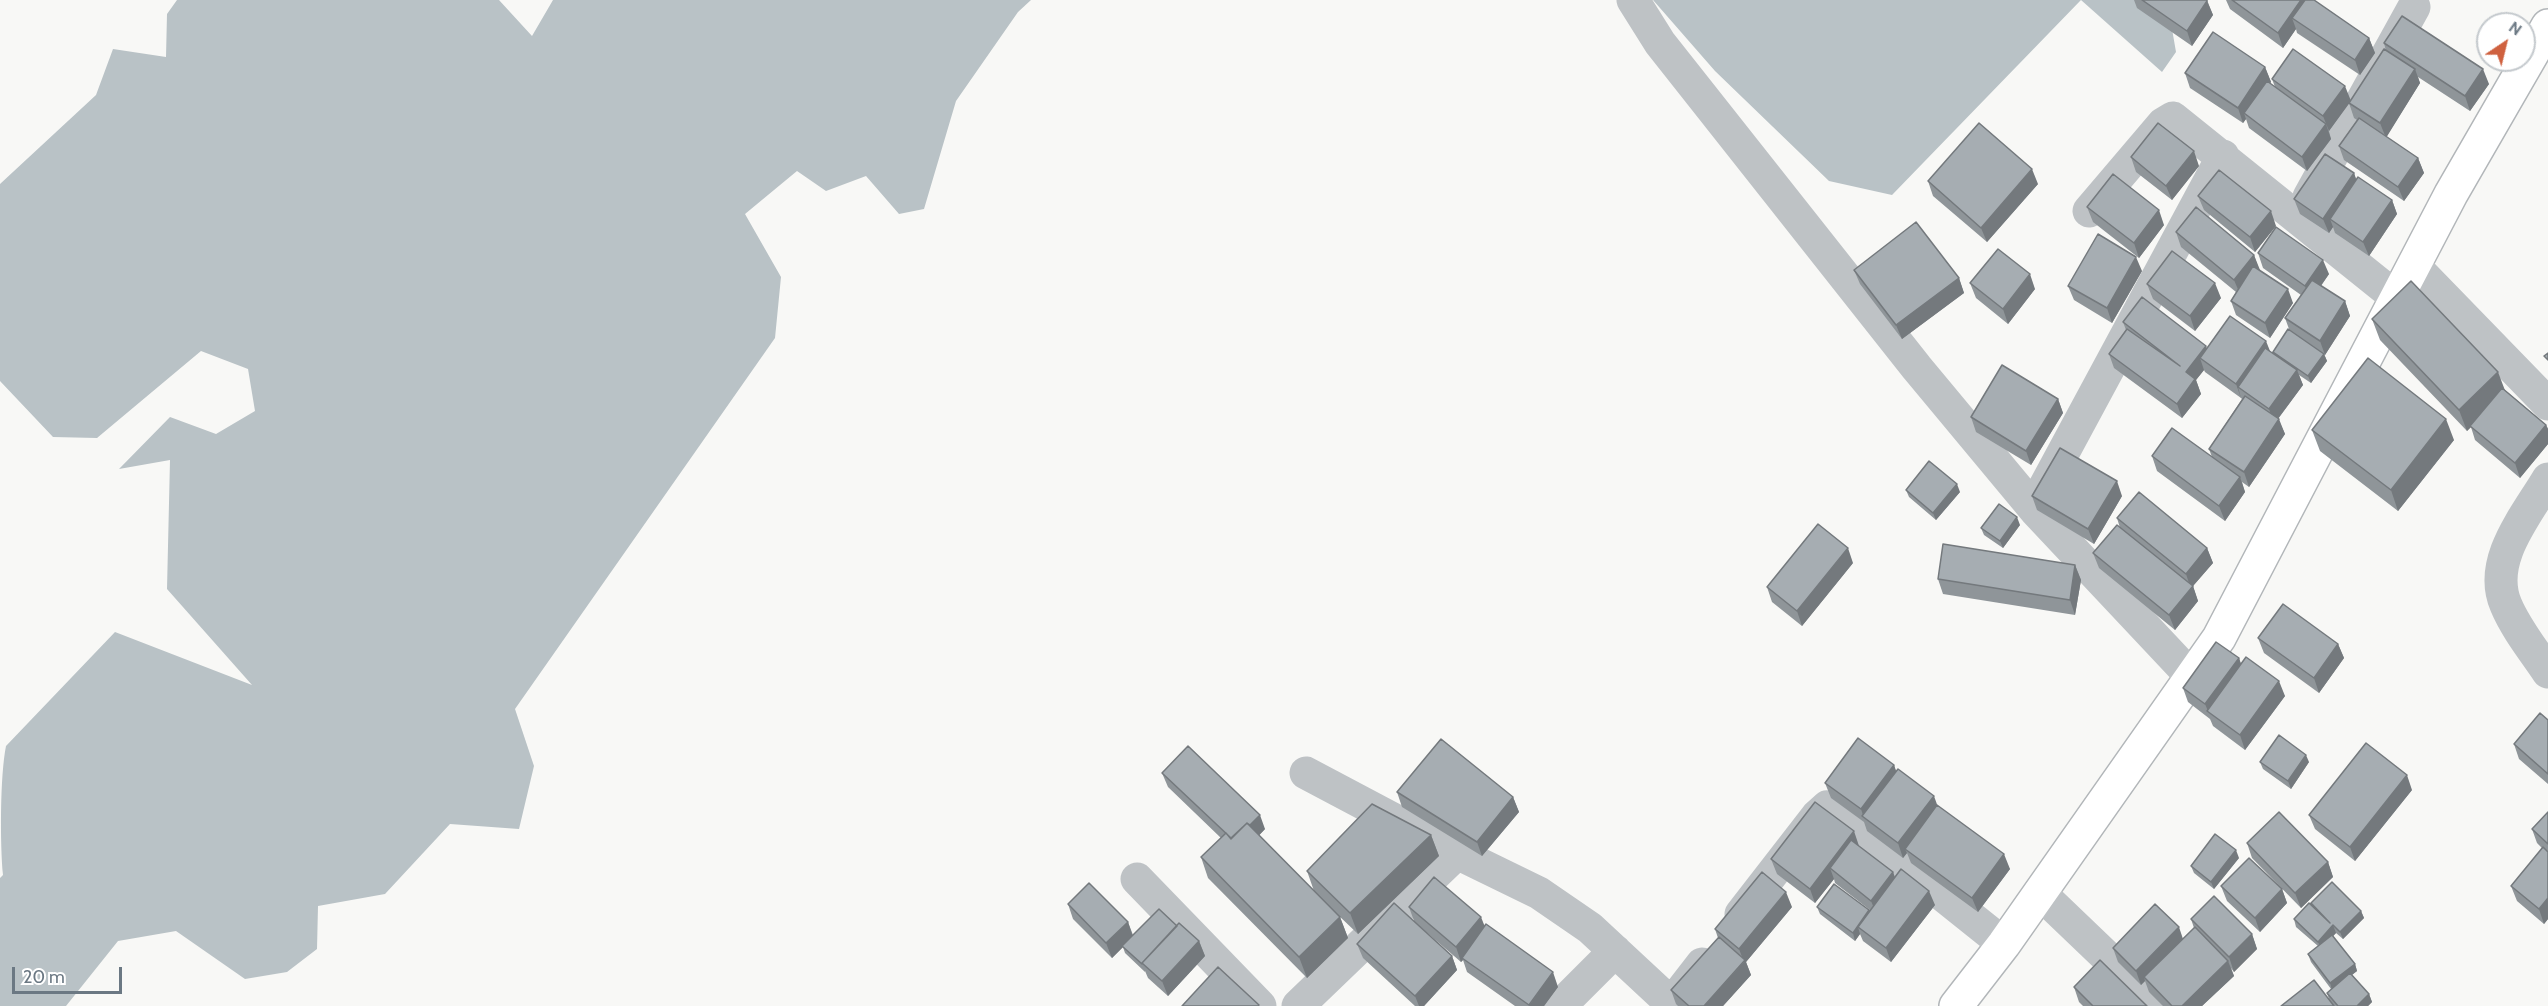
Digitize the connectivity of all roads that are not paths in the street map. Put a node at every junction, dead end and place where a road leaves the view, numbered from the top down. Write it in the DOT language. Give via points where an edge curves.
graph roads {
  1 [pos="1633,0"];
  2 [pos="2414,7"];
  3 [pos="2548,26"];
  4 [pos="2223,156"];
  5 [pos="2089,211"];
  6 [pos="2298,217"];
  7 [pos="2414,266"];
  8 [pos="2397,298"];
  9 [pos="2548,404"];
  10 [pos="2548,479"];
  11 [pos="2034,508"];
  12 [pos="2548,672"];
  13 [pos="2192,677"];
  14 [pos="1306,773"];
  15 [pos="1457,853"];
  16 [pos="1137,879"];
  17 [pos="2040,893"];
  18 [pos="2004,944"];
  19 [pos="1615,951"];
  20 [pos="1672,1005"];
  21 [pos="1260,1006"];
  22 [pos="1298,1006"];
  23 [pos="1560,1006"];
  24 [pos="1956,1006"];
  25 [pos="2158,1006"];
  1 -- 11 [label="street" via="1660,43 1917,368"];
  2 -- 6 [label="street"];
  3 -- 7 [label="main road"];
  4 -- 5 [label="street" via="2177,119 2169,118"];
  4 -- 6 [label="street"];
  4 -- 11 [label="street"];
  6 -- 8 [label="street"];
  7 -- 8 [label="main road"];
  7 -- 9 [label="street"];
  8 -- 13 [label="main road" via="2219,638"];
  10 -- 12 [label="street" via="2510,543 2500,574 2507,607"];
  11 -- 13 [label="street"];
  13 -- 17 [label="main road"];
  14 -- 15 [label="street"];
  15 -- 19 [label="street" via="1539,893 1590,928"];
  15 -- 22 [label="street"];
  16 -- 21 [label="street"];
  17 -- 18 [label="main road"];
  17 -- 25 [label="street"];
  18 -- 20 [label="street" via="1839,812 1827,807 1816,816"];
  18 -- 24 [label="main road"];
  19 -- 20 [label="street"];
  19 -- 23 [label="street"];
}
